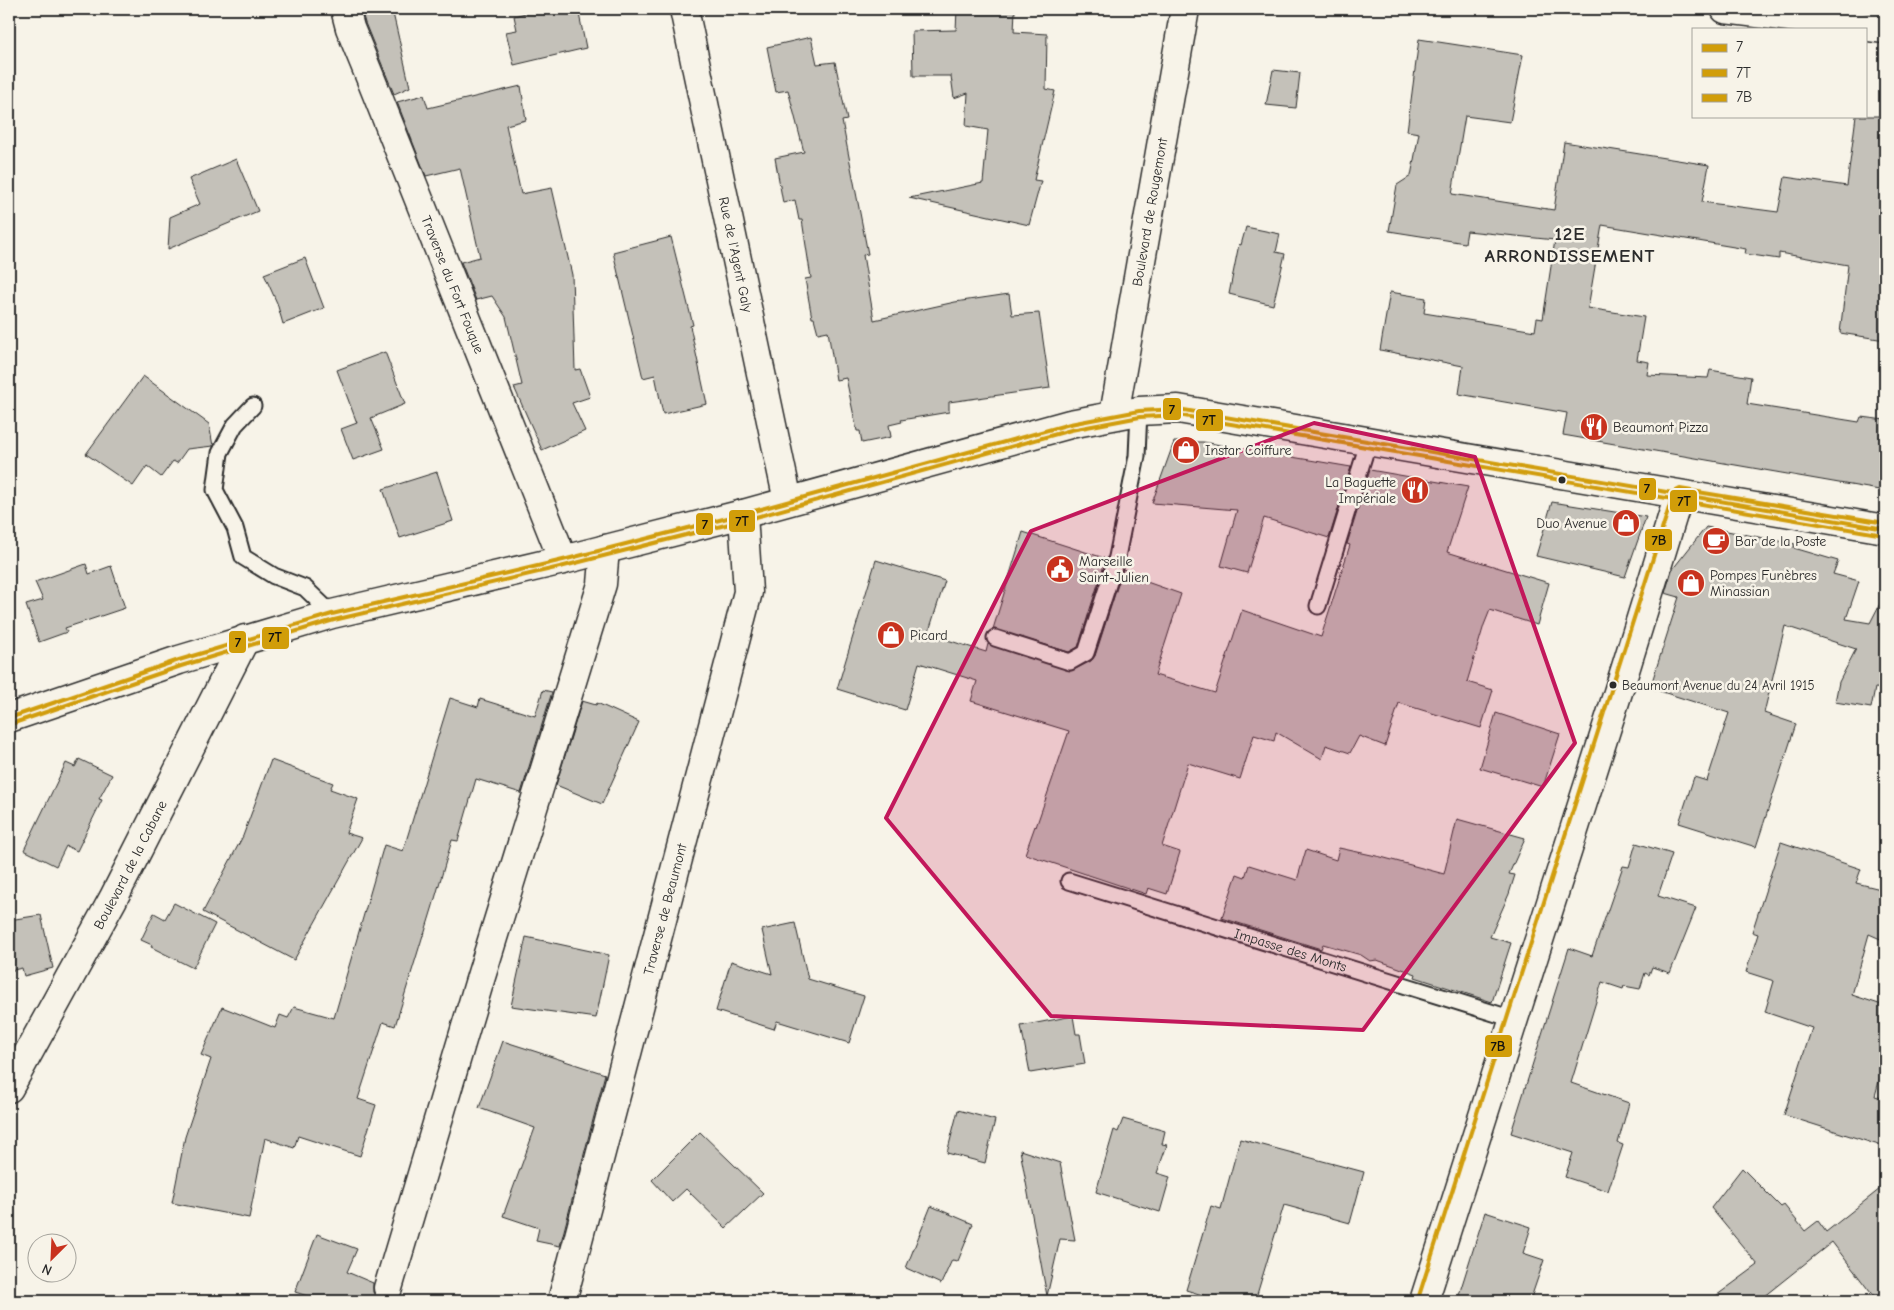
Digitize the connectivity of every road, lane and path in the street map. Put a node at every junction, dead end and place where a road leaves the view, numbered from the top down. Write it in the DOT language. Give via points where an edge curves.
graph roads {
  1 [pos="345,9"];
  2 [pos="684,9"];
  3 [pos="1185,9"];
  4 [pos="1725,9"];
  5 [pos="1885,29"];
  6 [pos="253,406"];
  7 [pos="1127,413"];
  8 [pos="1369,440"];
  9 [pos="1679,494"];
  10 [pos="788,501"];
  11 [pos="743,514"];
  12 [pos="1885,529"];
  13 [pos="605,549"];
  14 [pos="563,560"];
  15 [pos="1318,606"];
  16 [pos="332,614"];
  17 [pos="995,638"];
  18 [pos="245,639"];
  19 [pos="9,718"];
  20 [pos="1069,881"];
  21 [pos="1513,1019"];
  22 [pos="9,1088"];
  23 [pos="388,1288"];
  24 [pos="562,1301"];
  25 [pos="1424,1301"];
  1 -- 14 [label="street, Traverse du Fort Fouque"];
  2 -- 10 [label="street, Rue de l'Agent Galy"];
  3 -- 7 [label="street, Boulevard de Rougemont"];
  4 -- 5 [label="street"];
  6 -- 16 [label="lane" via="235,425 220,453 215,490 235,528 242,556 274,576 305,588"];
  7 -- 8 [label="street" via="1178,409"];
  7 -- 10 [label="street" via="1055,428"];
  7 -- 17 [label="lane" via="1136,456 1117,557 1086,653 1070,662"];
  8 -- 9 [label="street"];
  8 -- 15 [label="lane"];
  9 -- 12 [label="street"];
  9 -- 21 [label="street"];
  10 -- 11 [label="street"];
  11 -- 13 [label="street"];
  11 -- 24 [label="street, Traverse de Beaumont" via="748,592"];
  13 -- 14 [label="street"];
  13 -- 23 [label="street" via="602,584"];
  14 -- 16 [label="street"];
  16 -- 18 [label="street"];
  18 -- 19 [label="street"];
  18 -- 22 [label="street, Boulevard de la Cabane" via="113,899"];
  20 -- 21 [label="lane, Impasse des Monts"];
  21 -- 25 [label="street"];
}
